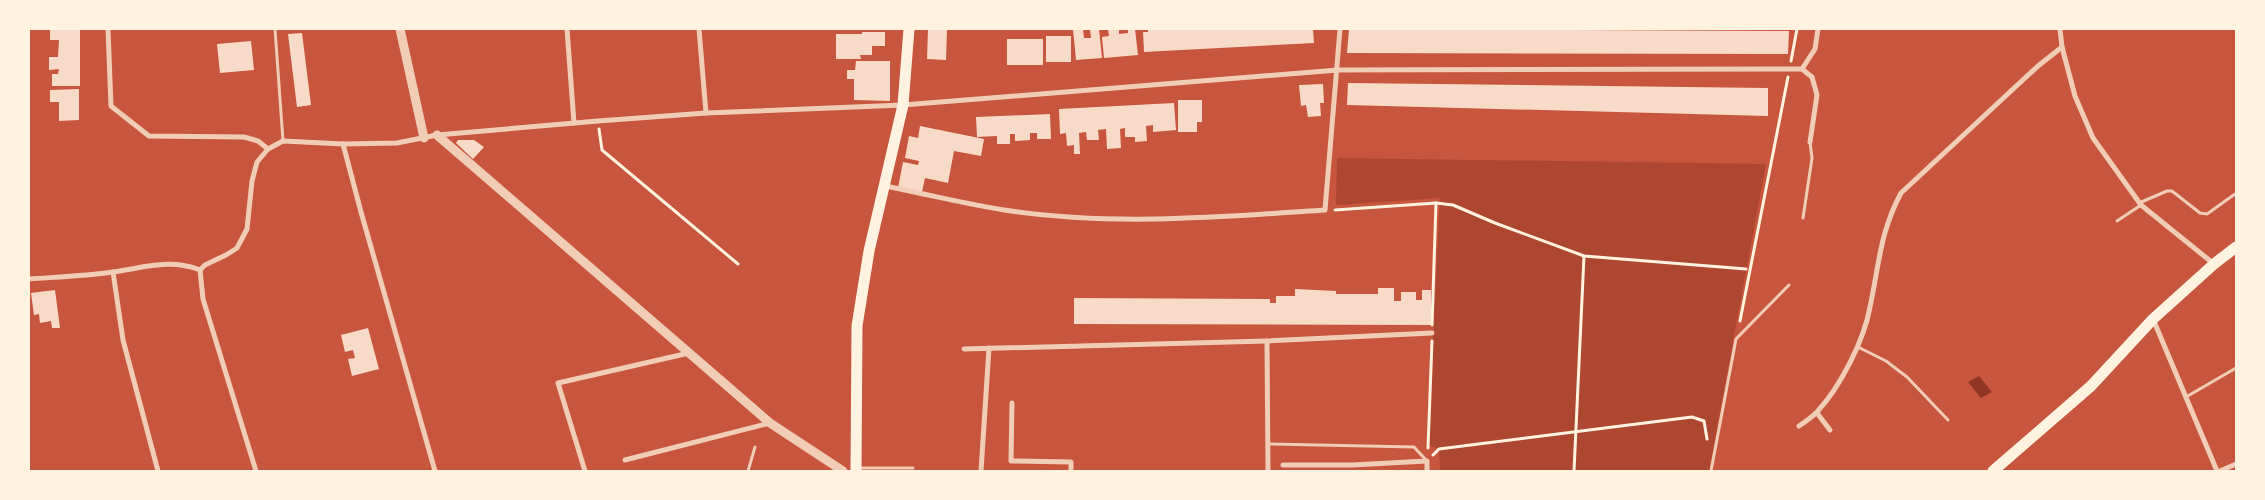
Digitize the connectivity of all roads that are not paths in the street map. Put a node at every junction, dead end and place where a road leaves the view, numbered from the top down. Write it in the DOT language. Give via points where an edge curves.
graph roads {
  1 [pos="108,29"];
  2 [pos="275,29"];
  3 [pos="400,29"];
  4 [pos="567,29"];
  5 [pos="699,29"];
  6 [pos="908,29"];
  7 [pos="1340,29"];
  8 [pos="1818,29"];
  9 [pos="2060,29"];
  10 [pos="2062,48"];
  11 [pos="1802,69"];
  12 [pos="1338,70"];
  13 [pos="903,104"];
  14 [pos="706,113"];
  15 [pos="574,123"];
  16 [pos="437,135"];
  17 [pos="424,138"];
  18 [pos="283,141"];
  19 [pos="1810,142"];
  20 [pos="344,144"];
  21 [pos="268,149"];
  22 [pos="885,186"];
  23 [pos="2235,194"];
  24 [pos="2140,204"];
  25 [pos="1803,218"];
  26 [pos="2118,221"];
  27 [pos="2236,247"];
  28 [pos="2214,264"];
  29 [pos="200,270"];
  30 [pos="113,272"];
  31 [pos="29,279"];
  32 [pos="1789,285"];
  33 [pos="2153,319"];
  34 [pos="1432,333"];
  35 [pos="1267,341"];
  36 [pos="1857,347"];
  37 [pos="990,348"];
  38 [pos="964,349"];
  39 [pos="690,353"];
  40 [pos="2236,368"];
  41 [pos="2186,398"];
  42 [pos="1012,403"];
  43 [pos="1816,412"];
  44 [pos="1948,420"];
  45 [pos="770,423"];
  46 [pos="1799,426"];
  47 [pos="1830,430"];
  48 [pos="1269,444"];
  49 [pos="755,446"];
  50 [pos="625,460"];
  51 [pos="1427,461"];
  52 [pos="2236,464"];
  53 [pos="1284,465"];
  54 [pos="1352,465"];
  55 [pos="913,468"];
  56 [pos="2000,469"];
  57 [pos="856,470"];
  58 [pos="158,471"];
  59 [pos="256,471"];
  60 [pos="435,471"];
  61 [pos="585,471"];
  62 [pos="748,471"];
  63 [pos="843,471"];
  64 [pos="981,471"];
  65 [pos="1072,471"];
  66 [pos="1268,471"];
  67 [pos="1352,471"];
  68 [pos="1427,471"];
  69 [pos="1711,471"];
  70 [pos="2217,471"];
  71 [pos="2220,471"];
  1 -- 21 [label="street" via="111,106 149,136 244,137 258,141"];
  2 -- 18 [label="lane"];
  3 -- 17 [label="street"];
  4 -- 15 [label="street"];
  5 -- 14 [label="street"];
  6 -- 13 [label="main road"];
  7 -- 12 [label="street"];
  8 -- 11 [label="street" via="1816,50"];
  9 -- 10 [label="street"];
  10 -- 24 [label="street" via="2075,96 2093,138"];
  10 -- 36 [label="street" via="2038,66 1901,193 1890,213 1880,245 1870,309"];
  11 -- 12 [label="street"];
  11 -- 19 [label="street" via="1812,77 1817,95"];
  12 -- 13 [label="street"];
  12 -- 22 [label="street" via="1325,210 1190,219 1089,218 1012,211"];
  13 -- 14 [label="street"];
  13 -- 22 [label="main road"];
  14 -- 15 [label="street"];
  15 -- 16 [label="street"];
  16 -- 17 [label="street"];
  16 -- 39 [label="street"];
  17 -- 20 [label="street" via="397,143"];
  18 -- 20 [label="street"];
  18 -- 21 [label="street"];
  19 -- 25 [label="lane" via="1812,158"];
  20 -- 60 [label="street" via="360,212"];
  21 -- 29 [label="street" via="257,162 247,229 242,240 232,252"];
  22 -- 57 [label="main road" via="869,251 857,326"];
  23 -- 24 [label="lane" via="2207,214 2200,213 2172,191"];
  24 -- 26 [label="lane"];
  24 -- 28 [label="street"];
  27 -- 28 [label="main road"];
  28 -- 33 [label="main road"];
  29 -- 30 [label="street" via="187,265 160,264"];
  29 -- 59 [label="street" via="204,299"];
  30 -- 31 [label="street"];
  30 -- 58 [label="street" via="123,340"];
  32 -- 69 [label="lane" via="1736,338"];
  33 -- 41 [label="street"];
  33 -- 56 [label="main road" via="2091,386"];
  34 -- 35 [label="street"];
  35 -- 37 [label="street"];
  35 -- 48 [label="street"];
  36 -- 43 [label="street" via="1836,386"];
  36 -- 44 [label="lane" via="1886,361 1907,377"];
  37 -- 38 [label="street"];
  37 -- 64 [label="street"];
  39 -- 45 [label="street"];
  39 -- 61 [label="street" via="558,383"];
  40 -- 41 [label="lane"];
  41 -- 70 [label="street"];
  42 -- 65 [label="street" via="1011,460 1071,462"];
  43 -- 46 [label="street"];
  43 -- 47 [label="street"];
  45 -- 50 [label="street"];
  45 -- 63 [label="street"];
  48 -- 51 [label="lane" via="1414,447"];
  48 -- 66 [label="street"];
  49 -- 62 [label="lane"];
  51 -- 54 [label="street"];
  51 -- 68 [label="street"];
  52 -- 71 [label="street"];
  53 -- 54 [label="street"];
  54 -- 67 [label="street"];
  55 -- 57 [label="lane"];
}
